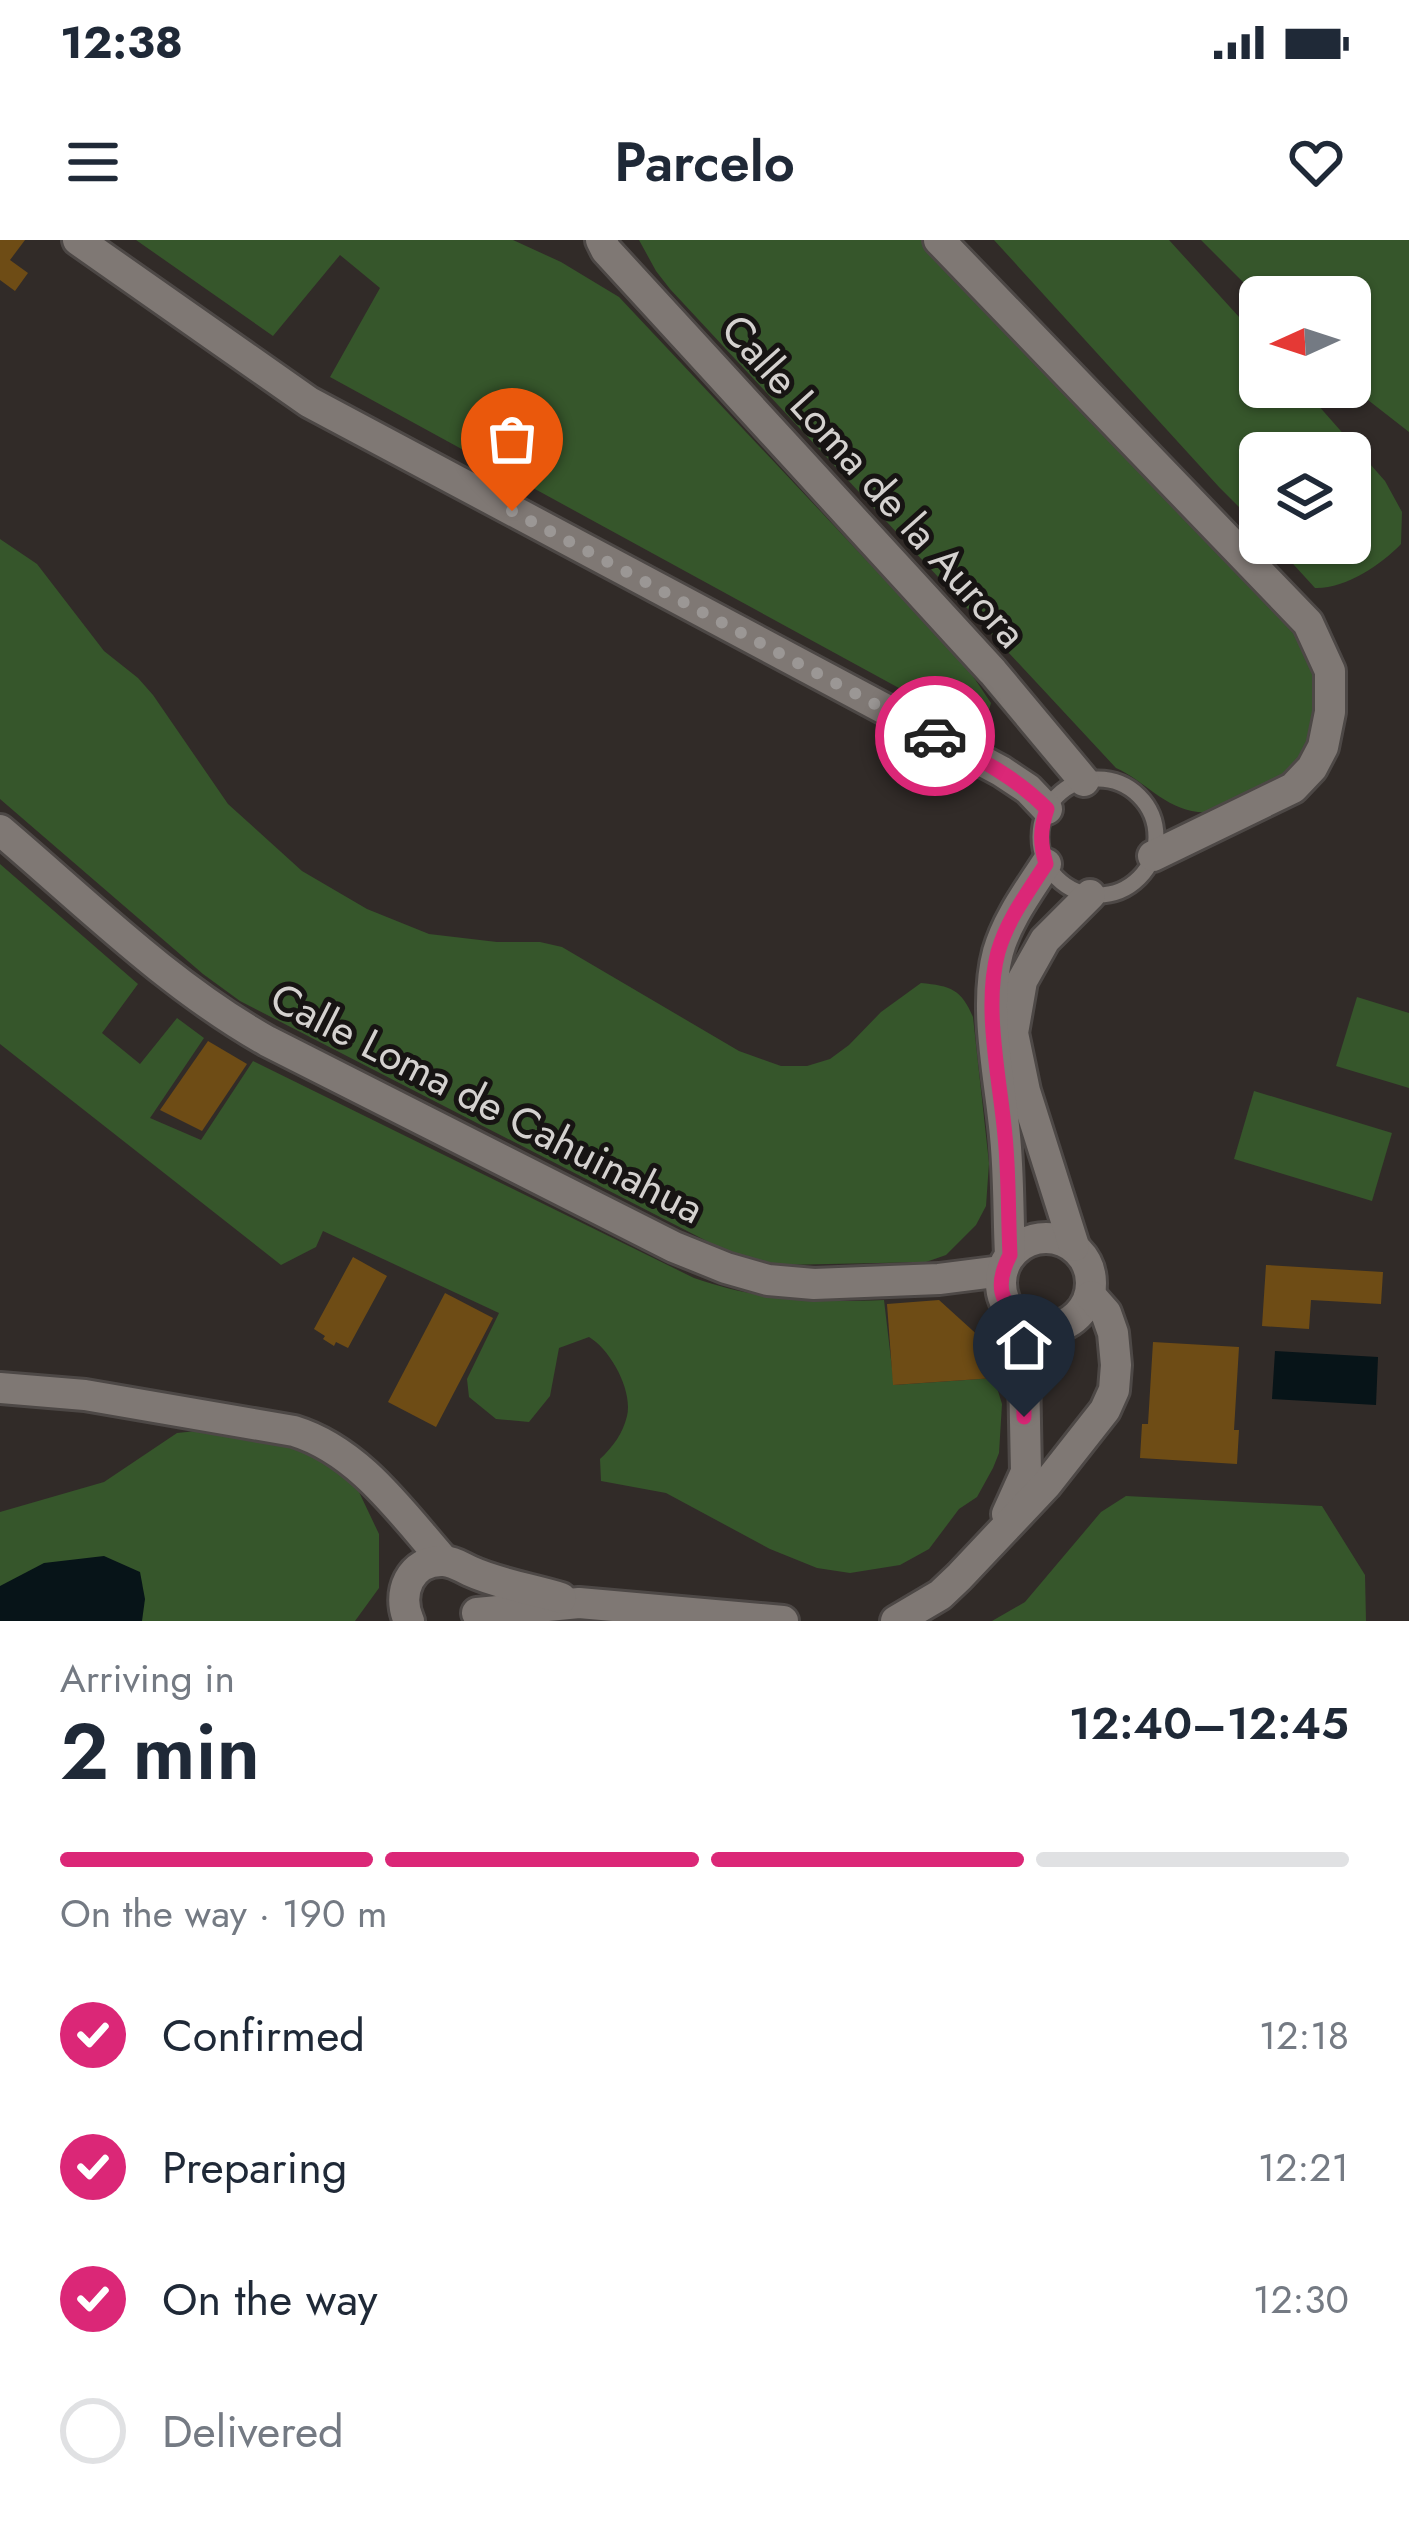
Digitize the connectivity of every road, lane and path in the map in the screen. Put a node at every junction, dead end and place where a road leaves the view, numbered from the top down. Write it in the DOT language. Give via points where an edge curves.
graph roads {
  1 [pos="78,240"];
  2 [pos="939,240"];
  3 [pos="596,243"];
  4 [pos="1084,781"];
  5 [pos="1047,809"];
  6 [pos="0,830"];
  7 [pos="1153,856"];
  8 [pos="1046,864"];
  9 [pos="1090,895"];
  10 [pos="1074,1246"];
  11 [pos="1006,1263"];
  12 [pos="1091,1296"];
  13 [pos="1023,1322"];
  14 [pos="0,1388"];
  15 [pos="380,1488"];
  16 [pos="997,1536"];
  17 [pos="456,1566"];
  18 [pos="403,1603"];
  19 [pos="579,1603"];
  20 [pos="475,1617"];
  21 [pos="783,1621"];
  22 [pos="896,1621"];
  1 -- 5 [label="street" via="309,402 1001,771"];
  2 -- 7 [label="street" via="1308,623 1330,671 1323,747 1293,788"];
  3 -- 4 [label="street, Calle Loma de la Aurora"];
  4 -- 5 [label="lane"];
  4 -- 7 [label="lane" via="1104,779 1141,798 1152,815"];
  5 -- 8 [label="lane" via="1040,846"];
  6 -- 11 [label="street, Calle Loma de Cahuinahua" via="221,1015 674,1246 768,1280 814,1284 939,1279"];
  7 -- 9 [label="lane" via="1128,887"];
  8 -- 9 [label="lane" via="1072,890"];
  8 -- 11 [label="street" via="1007,926 992,987"];
  9 -- 10 [label="street" via="1046,940 1022,980 1013,1033"];
  10 -- 11 [label="street" via="1040,1237"];
  10 -- 12 [label="street" via="1087,1262"];
  11 -- 13 [label="street" via="1001,1291"];
  12 -- 13 [label="street" via="1060,1327"];
  12 -- 16 [label="street" via="1113,1333 1114,1390 1046,1485"];
  13 -- 16 [label="street" via="1026,1472"];
  14 -- 15 [label="street" via="294,1431 334,1448"];
  15 -- 17 [label="street"];
  15 -- 18 [label="street"];
  16 -- 22 [label="street" via="940,1594"];
  17 -- 18 [label="street" via="432,1562"];
  17 -- 19 [label="street"];
  17 -- 20 [label="street" via="479,1596"];
  19 -- 20 [label="street"];
  19 -- 21 [label="street"];
}
